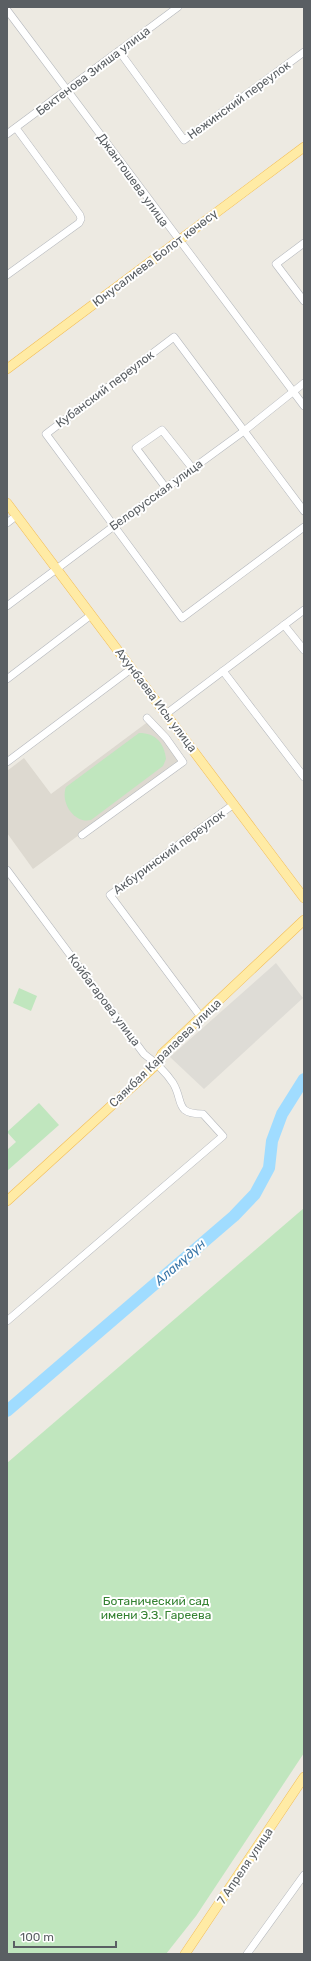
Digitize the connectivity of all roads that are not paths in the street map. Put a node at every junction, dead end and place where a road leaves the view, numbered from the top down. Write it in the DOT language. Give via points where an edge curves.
graph roads {
  1 [pos="178,7"];
  2 [pos="7,10"];
  3 [pos="119,51"];
  4 [pos="304,52"];
  5 [pos="67,90"];
  6 [pos="16,128"];
  7 [pos="7,134"];
  8 [pos="304,147"];
  9 [pos="178,240"];
  10 [pos="304,243"];
  11 [pos="7,275"];
  12 [pos="304,301"];
  13 [pos="7,368"];
  14 [pos="304,383"];
  15 [pos="293,391"];
  16 [pos="304,406"];
  17 [pos="244,431"];
  18 [pos="193,468"];
  19 [pos="166,488"];
  20 [pos="7,503"];
  21 [pos="304,511"];
  22 [pos="16,516"];
  23 [pos="7,523"];
  24 [pos="114,526"];
  25 [pos="304,526"];
  26 [pos="57,569"];
  27 [pos="7,606"];
  28 [pos="304,610"];
  29 [pos="91,615"];
  30 [pos="284,625"];
  31 [pos="304,650"];
  32 [pos="132,669"];
  33 [pos="223,671"];
  34 [pos="7,679"];
  35 [pos="166,714"];
  36 [pos="147,718"];
  37 [pos="7,762"];
  38 [pos="304,777"];
  39 [pos="234,804"];
  40 [pos="82,835"];
  41 [pos="7,870"];
  42 [pos="304,898"];
  43 [pos="304,920"];
  44 [pos="201,1017"];
  45 [pos="157,1064"];
  46 [pos="7,1201"];
  47 [pos="7,1321"];
  48 [pos="304,1777"];
  49 [pos="304,1875"];
  50 [pos="185,1954"];
  51 [pos="247,1954"];
  1 -- 3 [label="street, Бектенова Зияша улица"];
  2 -- 5 [label="street, Джантошева улица"];
  3 -- 4 [label="street, Нежинский переулок" via="184,140"];
  3 -- 5 [label="street, Бектенова Зияша улица"];
  5 -- 6 [label="street, Бектенова Зияша улица"];
  5 -- 9 [label="street, Джантошева улица"];
  6 -- 7 [label="street, Бектенова Зияша улица"];
  6 -- 11 [label="street" via="81,219"];
  8 -- 9 [label="main road, Юнусалиева Болот көчөсү"];
  9 -- 13 [label="main road, Юнусалиева Болот көчөсү"];
  9 -- 15 [label="street, Джантошева улица"];
  10 -- 12 [label="street" via="276,264"];
  14 -- 15 [label="street, Белорусская улица"];
  15 -- 16 [label="street, Джантошева улица"];
  15 -- 17 [label="street, Белорусская улица"];
  17 -- 18 [label="street, Белорусская улица"];
  17 -- 21 [label="street, Кубанский переулок"];
  17 -- 24 [label="street, Кубанский переулок" via="174,337 46,434"];
  18 -- 19 [label="street, Белорусская улица"];
  18 -- 19 [label="street" via="162,430 136,448"];
  19 -- 24 [label="street, Белорусская улица"];
  20 -- 22 [label="main road, Ахунбаева Исы улица"];
  22 -- 23 [label="street"];
  22 -- 26 [label="main road, Ахунбаева Исы улица"];
  24 -- 25 [label="street, Кубанский переулок" via="182,618"];
  24 -- 26 [label="street, Белорусская улица"];
  26 -- 27 [label="street, Белорусская улица"];
  26 -- 29 [label="main road, Ахунбаева Исы улица"];
  28 -- 30 [label="street"];
  29 -- 32 [label="main road, Ахунбаева Исы улица"];
  29 -- 34 [label="street"];
  30 -- 31 [label="street"];
  30 -- 33 [label="street"];
  32 -- 35 [label="main road, Ахунбаева Исы улица"];
  32 -- 37 [label="street"];
  33 -- 35 [label="street"];
  33 -- 38 [label="street"];
  35 -- 39 [label="main road, Ахунбаева Исы улица"];
  36 -- 40 [label="street" via="166,738 183,762"];
  39 -- 42 [label="main road, Ахунбаева Исы улица"];
  39 -- 44 [label="street, Акбуринский переулок" via="110,895"];
  41 -- 45 [label="street, Койбагарова улица" via="144,1054"];
  43 -- 44 [label="main road, Саякбая Каралаева улица"];
  44 -- 45 [label="main road, Саякбая Каралаева улица" via="162,1054"];
  45 -- 46 [label="main road, Саякбая Каралаева улица"];
  45 -- 47 [label="street, Койбагарова улица" via="174,1084 184,1111 188,1114 203,1114 223,1136"];
  48 -- 50 [label="main road, 7 Апреля улица"];
  49 -- 51 [label="street"];
}
